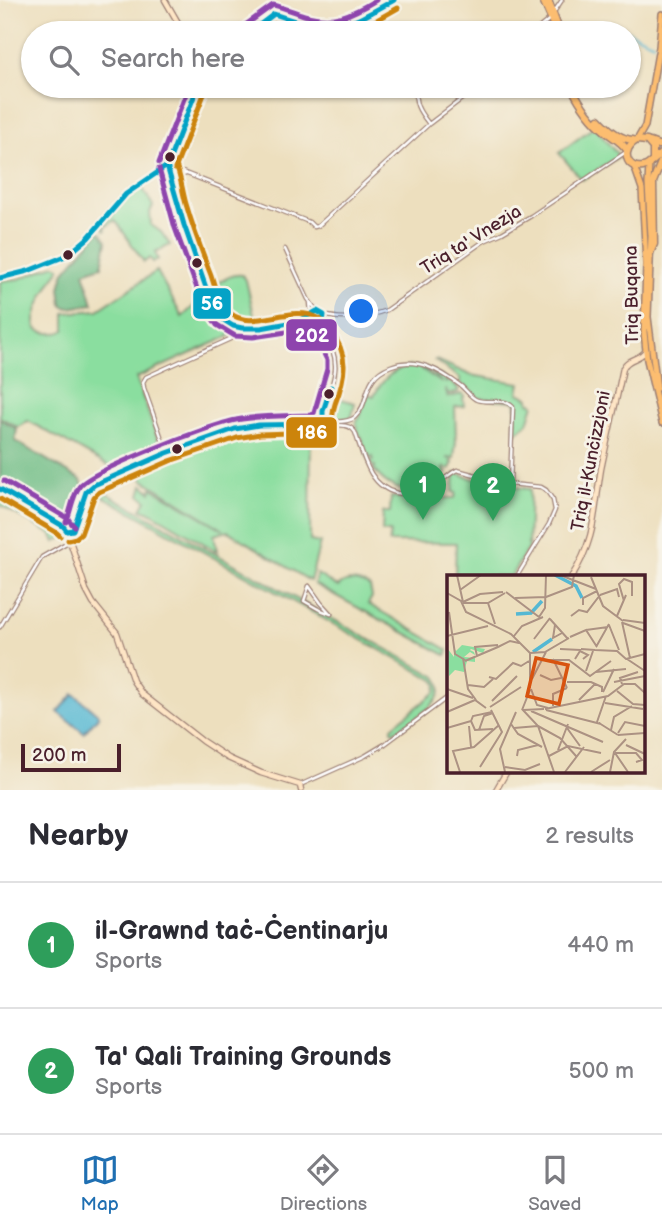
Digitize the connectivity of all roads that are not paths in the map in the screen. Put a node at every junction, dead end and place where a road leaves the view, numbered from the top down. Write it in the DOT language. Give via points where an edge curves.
graph roads {
  1 [pos="165,0"];
  2 [pos="394,0"];
  3 [pos="545,0"];
  4 [pos="562,0"];
  5 [pos="662,14"];
  6 [pos="552,15"];
  7 [pos="177,21"];
  8 [pos="265,21"];
  9 [pos="294,21"];
  10 [pos="356,21"];
  11 [pos="546,21"];
  12 [pos="554,21"];
  13 [pos="193,98"];
  14 [pos="415,98"];
  15 [pos="463,98"];
  16 [pos="580,98"];
  17 [pos="582,98"];
  18 [pos="429,124"];
  19 [pos="645,126"];
  20 [pos="636,140"];
  21 [pos="647,141"];
  22 [pos="662,145"];
  23 [pos="662,153"];
  24 [pos="627,154"];
  25 [pos="662,160"];
  26 [pos="614,162"];
  27 [pos="651,162"];
  28 [pos="167,166"];
  29 [pos="634,166"];
  30 [pos="187,174"];
  31 [pos="172,177"];
  32 [pos="285,249"];
  33 [pos="650,253"];
  34 [pos="0,278"];
  35 [pos="310,302"];
  36 [pos="317,311"];
  37 [pos="324,315"];
  38 [pos="310,317"];
  39 [pos="333,318"];
  40 [pos="323,322"];
  41 [pos="316,326"];
  42 [pos="649,328"];
  43 [pos="250,330"];
  44 [pos="322,332"];
  45 [pos="646,350"];
  46 [pos="639,358"];
  47 [pos="647,360"];
  48 [pos="662,411"];
  49 [pos="323,418"];
  50 [pos="317,424"];
  51 [pos="329,424"];
  52 [pos="662,424"];
  53 [pos="167,453"];
  54 [pos="510,484"];
  55 [pos="0,489"];
  56 [pos="70,530"];
  57 [pos="70,541"];
  58 [pos="518,575"];
  59 [pos="573,575"];
  60 [pos="304,601"];
  61 [pos="0,627"];
  62 [pos="447,698"];
  63 [pos="506,772"];
  64 [pos="502,779"];
  65 [pos="300,788"];
  66 [pos="490,790"];
  67 [pos="495,790"];
  1 -- 7 [label="main road"];
  2 -- 10 [label="street"];
  3 -- 6 [label="highway"];
  4 -- 6 [label="street"];
  5 -- 19 [label="main road"];
  6 -- 11 [label="street"];
  6 -- 12 [label="highway"];
  8 -- 9 [label="street" via="274,14"];
  13 -- 28 [label="main road"];
  14 -- 18 [label="street"];
  15 -- 18 [label="street"];
  16 -- 24 [label="highway" via="589,114 620,141"];
  17 -- 20 [label="highway" via="601,122 621,137"];
  18 -- 30 [label="street" via="314,227"];
  19 -- 20 [label="main road"];
  19 -- 21 [label="main road"];
  20 -- 21 [label="highway"];
  20 -- 24 [label="highway"];
  21 -- 22 [label="highway"];
  21 -- 27 [label="highway" via="653,148"];
  23 -- 27 [label="highway"];
  24 -- 26 [label="street, Triq ta' Vnezja"];
  24 -- 26 [label="street, Triq ta' Vnezja"];
  24 -- 29 [label="highway"];
  25 -- 33 [label="highway" via="653,183"];
  26 -- 39 [label="street, Triq ta' Vnezja" via="472,249 387,310"];
  27 -- 29 [label="highway"];
  27 -- 33 [label="main road, Triq Buqana"];
  28 -- 30 [label="street"];
  28 -- 31 [label="street"];
  28 -- 34 [label="main road" via="126,194 68,254"];
  29 -- 45 [label="main road, Triq Buqana" via="642,189"];
  30 -- 31 [label="street"];
  31 -- 43 [label="street" via="180,214 215,309 225,321"];
  32 -- 35 [label="street"];
  33 -- 42 [label="main road, Triq Buqana"];
  35 -- 36 [label="street"];
  35 -- 38 [label="street"];
  36 -- 37 [label="street, Triq ta' Vnezja"];
  36 -- 38 [label="street"];
  37 -- 39 [label="street, Triq ta' Vnezja"];
  37 -- 40 [label="street"];
  38 -- 41 [label="street"];
  38 -- 43 [label="street"];
  39 -- 40 [label="street, Triq ta' Vnezja"];
  40 -- 41 [label="street, Triq ta' Vnezja"];
  40 -- 44 [label="street"];
  41 -- 44 [label="street"];
  42 -- 47 [label="main road"];
  42 -- 48 [label="main road, Triq Buqana"];
  43 -- 53 [label="street" via="145,377 144,388"];
  44 -- 49 [label="street" via="337,368"];
  45 -- 46 [label="main road, Triq il-Kunċizzjoni"];
  45 -- 47 [label="main road, Triq Buqana"];
  46 -- 47 [label="main road"];
  46 -- 59 [label="main road, Triq il-Kunċizzjoni" via="629,360 623,368 591,537"];
  47 -- 52 [label="main road, Triq Buqana"];
  49 -- 50 [label="street"];
  49 -- 51 [label="street"];
  50 -- 51 [label="street" via="325,429"];
  50 -- 53 [label="street" via="247,427"];
  51 -- 54 [label="street" via="353,428 369,470 392,492 425,491 457,470"];
  51 -- 54 [label="street" via="355,416 371,381 388,367 405,362 426,366 477,400 506,402 513,407"];
  53 -- 56 [label="street" via="94,485 86,492"];
  54 -- 58 [label="street" via="541,487 555,510"];
  55 -- 56 [label="main road"];
  56 -- 57 [label="main road" via="65,536"];
  57 -- 61 [label="street" via="42,557"];
  57 -- 65 [label="main road" via="86,590 117,633 142,694 228,758"];
  60 -- 60 [label="street" via="318,609 331,614 309,586"];
  62 -- 65 [label="street" via="365,756"];
  63 -- 64 [label="main road"];
  64 -- 66 [label="main road"];
  64 -- 67 [label="main road"];
}
